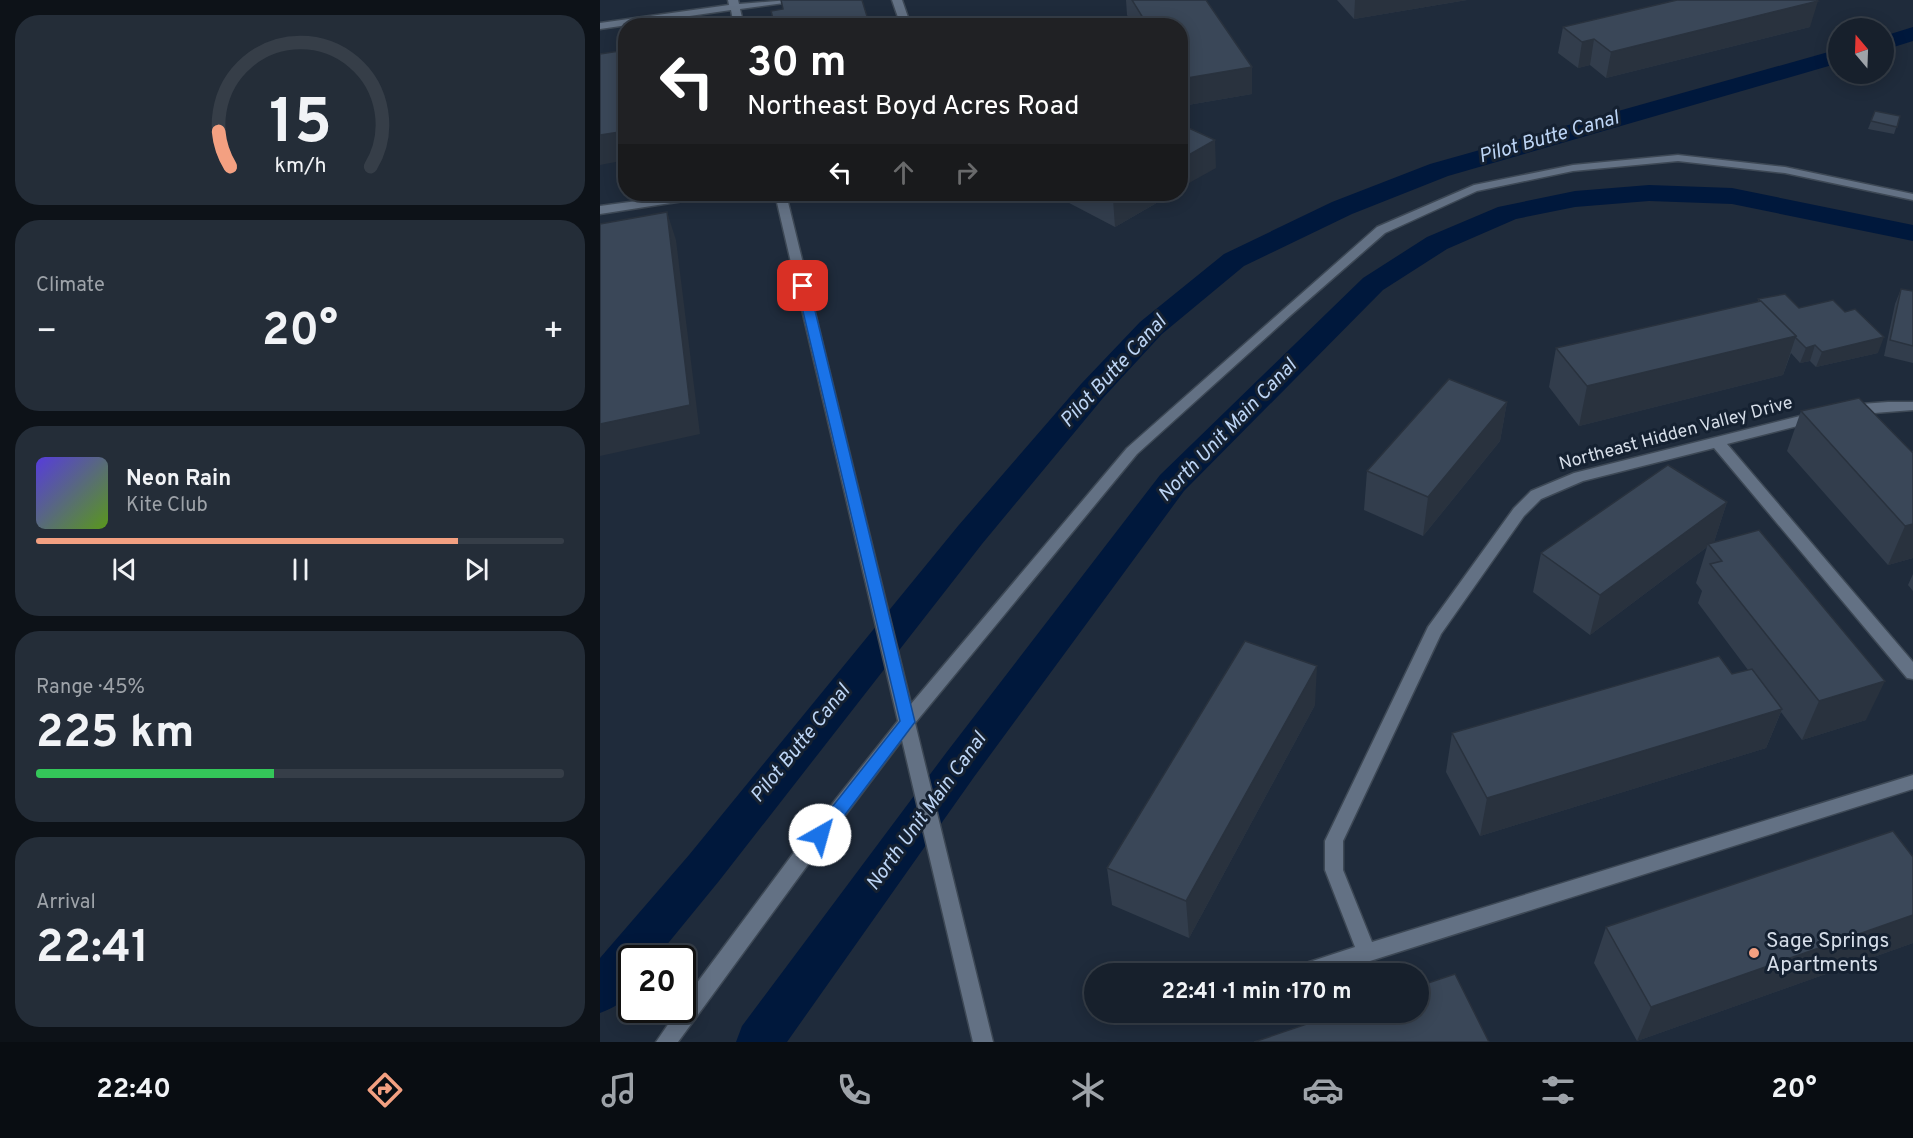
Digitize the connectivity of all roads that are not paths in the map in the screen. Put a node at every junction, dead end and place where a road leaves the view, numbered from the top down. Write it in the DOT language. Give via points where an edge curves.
graph roads {
  1 [pos="784,0"];
  2 [pos="897,0"];
  3 [pos="734,3"];
  4 [pos="647,18"];
  5 [pos="737,18"];
  6 [pos="903,18"];
  7 [pos="618,23"];
  8 [pos="600,26"];
  9 [pos="1913,197"];
  10 [pos="661,201"];
  11 [pos="782,201"];
  12 [pos="600,210"];
  13 [pos="1913,406"];
  14 [pos="1717,442"];
  15 [pos="1913,673"];
  16 [pos="908,722"];
  17 [pos="1913,782"];
  18 [pos="1366,951"];
  19 [pos="1331,963"];
  20 [pos="666,1042"];
  21 [pos="983,1042"];
  1 -- 3 [label="street"];
  2 -- 6 [label="street"];
  3 -- 4 [label="street"];
  3 -- 5 [label="street"];
  7 -- 8 [label="street"];
  9 -- 16 [label="street" via="1785,171 1678,158 1573,168 1474,188 1381,230 1132,452"];
  10 -- 12 [label="street"];
  11 -- 16 [label="street"];
  13 -- 14 [label="street, Northeast Hidden Valley Drive" via="1845,410"];
  14 -- 15 [label="street"];
  14 -- 18 [label="street, Northeast Hidden Valley Drive" via="1579,477 1536,495 1519,512 1434,631 1334,841 1334,870"];
  16 -- 20 [label="street"];
  16 -- 21 [label="street"];
  17 -- 18 [label="street"];
  18 -- 19 [label="street"];
}
